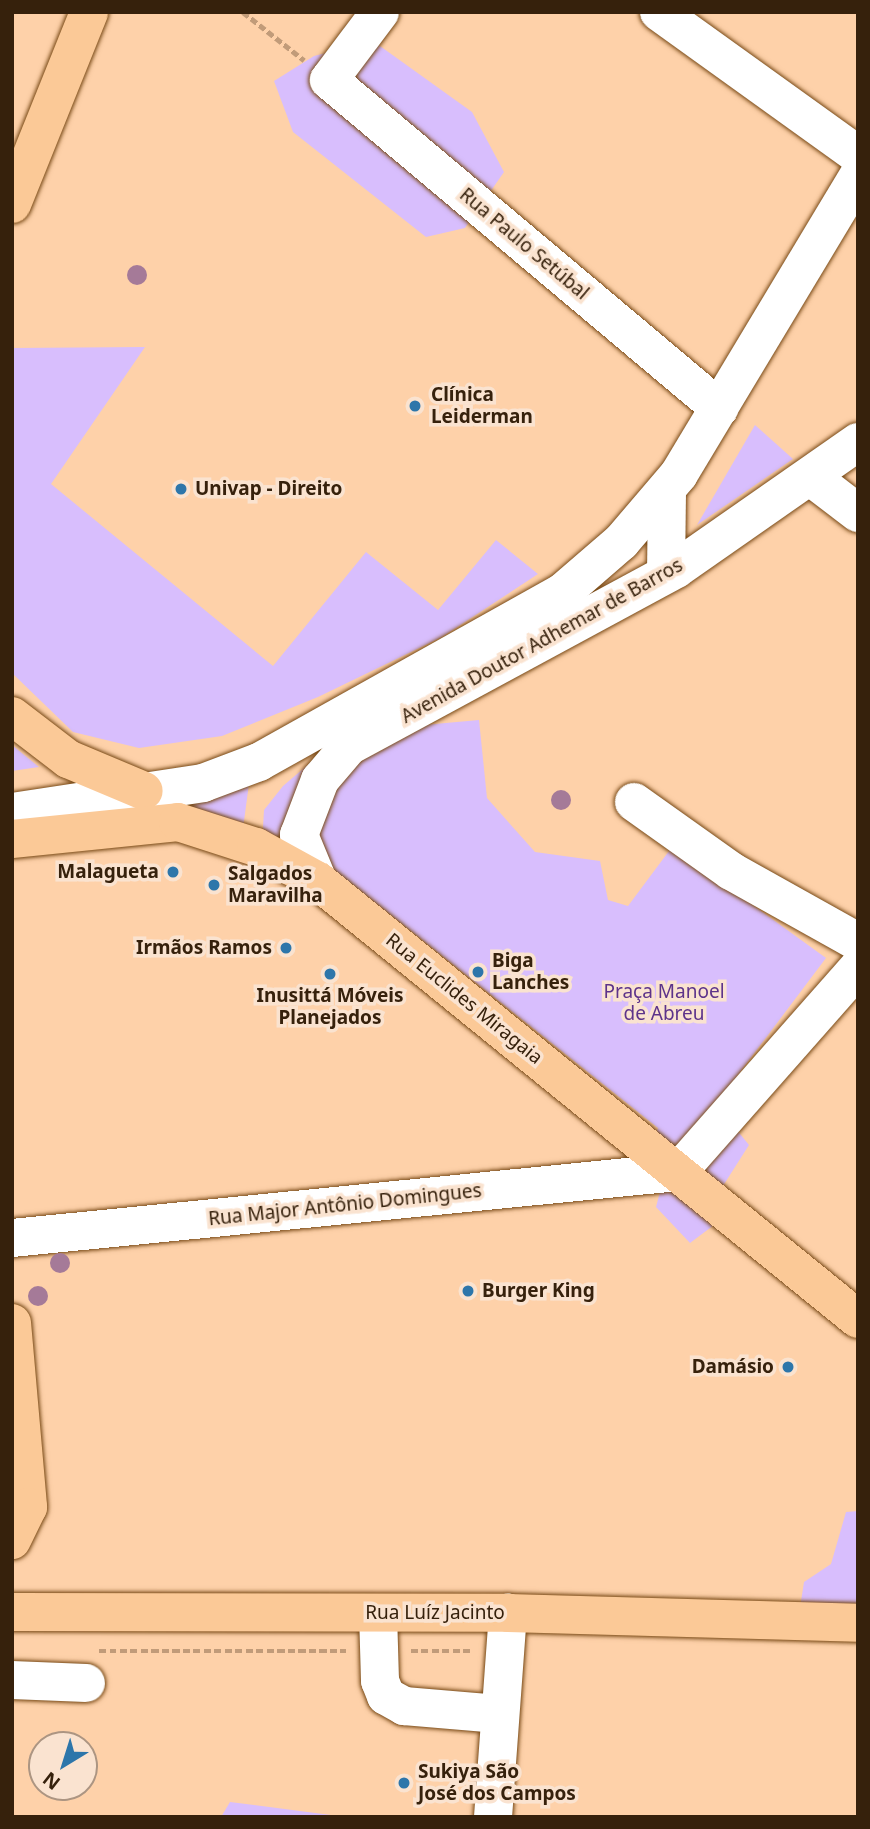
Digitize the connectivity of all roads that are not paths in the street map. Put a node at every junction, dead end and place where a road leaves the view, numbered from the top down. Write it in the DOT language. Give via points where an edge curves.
graph roads {
  1 [pos="89,12"];
  2 [pos="380,12"];
  3 [pos="659,12"];
  4 [pos="858,155"];
  5 [pos="858,176"];
  6 [pos="12,204"];
  7 [pos="719,408"];
  8 [pos="858,442"];
  9 [pos="812,478"];
  10 [pos="667,491"];
  11 [pos="858,513"];
  12 [pos="666,574"];
  13 [pos="12,716"];
  14 [pos="144,791"];
  15 [pos="634,802"];
  16 [pos="12,812"];
  17 [pos="12,839"];
  18 [pos="318,881"];
  19 [pos="858,942"];
  20 [pos="858,968"];
  21 [pos="678,1172"];
  22 [pos="12,1238"];
  23 [pos="858,1319"];
  24 [pos="12,1323"];
  25 [pos="12,1540"];
  26 [pos="12,1612"];
  27 [pos="378,1613"];
  28 [pos="508,1613"];
  29 [pos="858,1623"];
  30 [pos="12,1680"];
  31 [pos="86,1684"];
  32 [pos="499,1714"];
  33 [pos="493,1817"];
  1 -- 6 [label="main road"];
  2 -- 7 [label="street, Rua Paulo Setúbal" via="329,80"];
  3 -- 4 [label="street"];
  5 -- 7 [label="street, Avenida Doutor Adhemar de Barros"];
  7 -- 10 [label="street, Avenida Doutor Adhemar de Barros"];
  8 -- 9 [label="street, Avenida Doutor Adhemar de Barros"];
  9 -- 11 [label="street"];
  9 -- 12 [label="street, Avenida Doutor Adhemar de Barros"];
  10 -- 12 [label="street"];
  10 -- 14 [label="street, Avenida Doutor Adhemar de Barros" via="621,542 563,592 259,762 203,783"];
  12 -- 18 [label="street, Avenida Doutor Adhemar de Barros" via="349,746 320,780 299,835"];
  13 -- 14 [label="main road" via="68,759"];
  14 -- 16 [label="street, Avenida Doutor Adhemar de Barros"];
  15 -- 19 [label="street" via="731,870"];
  17 -- 18 [label="main road, Rua Euclides Miragaia" via="178,822 256,847"];
  18 -- 21 [label="main road, Rua Euclides Miragaia"];
  20 -- 21 [label="street"];
  21 -- 22 [label="street, Rua Major Antônio Domingues"];
  21 -- 23 [label="main road, Rua Euclides Miragaia"];
  24 -- 25 [label="main road" via="27,1507"];
  26 -- 27 [label="main road, Rua Luíz Jacinto"];
  27 -- 28 [label="main road, Rua Luíz Jacinto"];
  27 -- 32 [label="street" via="380,1681 386,1696 404,1706"];
  28 -- 29 [label="main road, Rua Luíz Jacinto"];
  28 -- 32 [label="street"];
  30 -- 31 [label="street"];
  32 -- 33 [label="street"];
}
